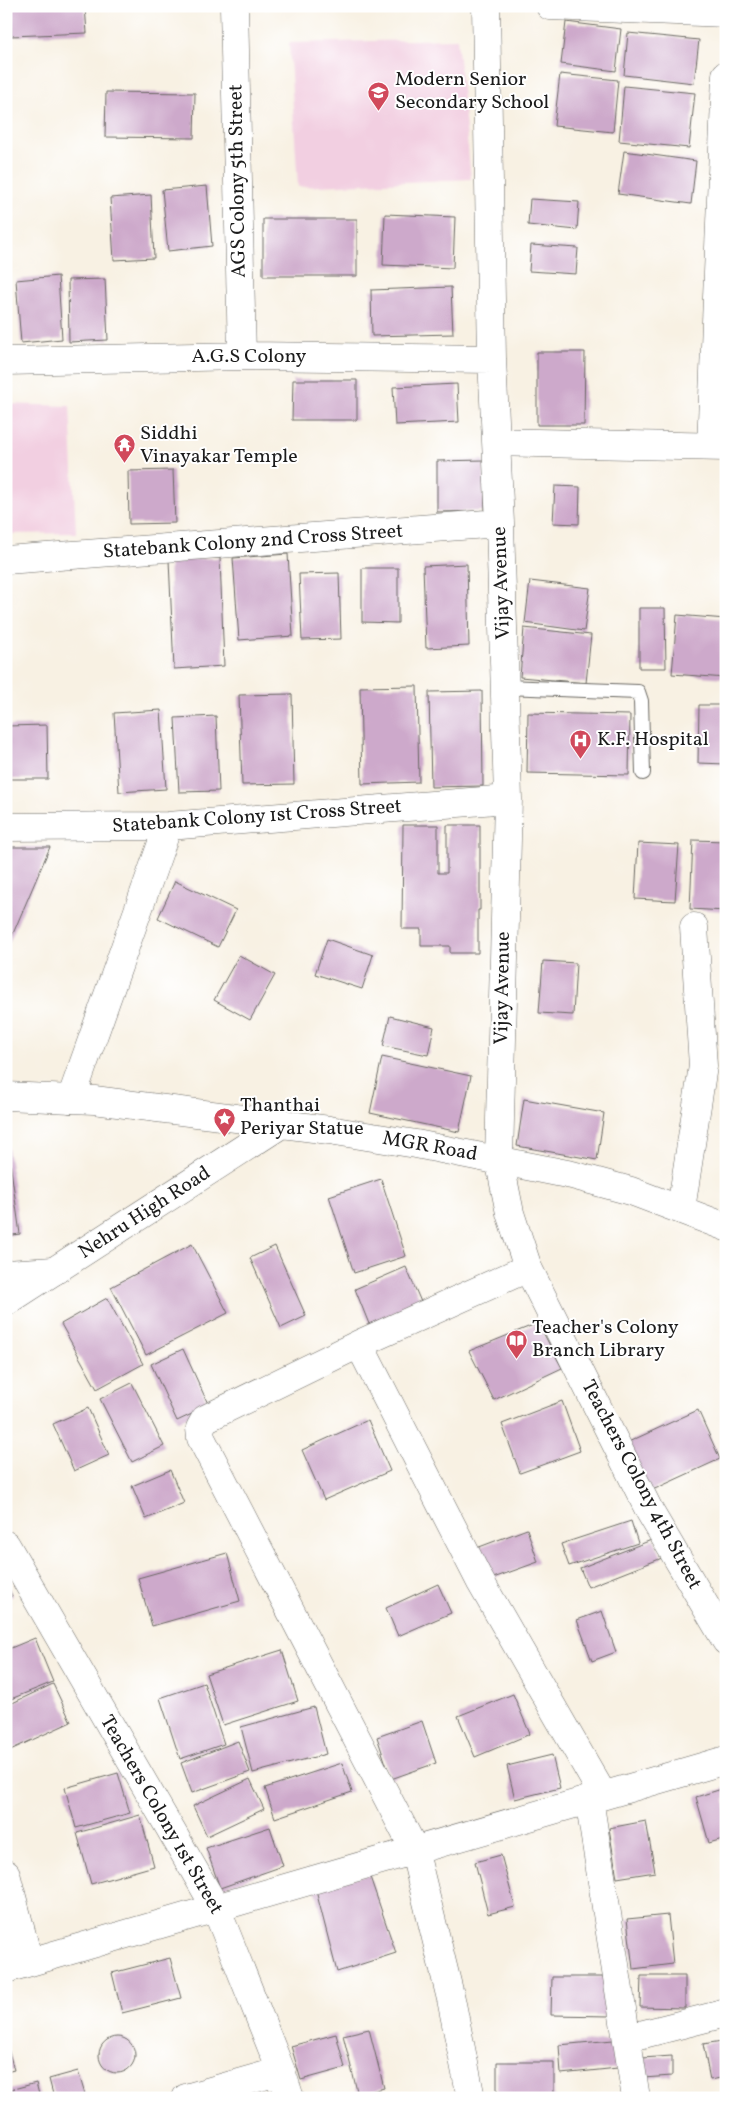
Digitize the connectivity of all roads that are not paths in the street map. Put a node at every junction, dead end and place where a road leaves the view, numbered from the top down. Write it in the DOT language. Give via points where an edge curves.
graph roads {
  1 [pos="234,6"];
  2 [pos="486,6"];
  3 [pos="550,6"];
  4 [pos="726,13"];
  5 [pos="726,74"];
  6 [pos="242,356"];
  7 [pos="492,359"];
  8 [pos="6,361"];
  9 [pos="496,442"];
  10 [pos="718,446"];
  11 [pos="500,523"];
  12 [pos="6,560"];
  13 [pos="505,687"];
  14 [pos="643,773"];
  15 [pos="508,799"];
  16 [pos="168,826"];
  17 [pos="6,827"];
  18 [pos="694,927"];
  19 [pos="6,1096"];
  20 [pos="71,1099"];
  21 [pos="283,1124"];
  22 [pos="499,1160"];
  23 [pos="681,1209"];
  24 [pos="726,1227"];
  25 [pos="528,1268"];
  26 [pos="54,1272"];
  27 [pos="6,1274"];
  28 [pos="6,1302"];
  29 [pos="359,1344"];
  30 [pos="6,1545"];
  31 [pos="726,1640"];
  32 [pos="726,1760"];
  33 [pos="596,1797"];
  34 [pos="414,1850"];
  35 [pos="6,1874"];
  36 [pos="216,1908"];
  37 [pos="18,1966"];
  38 [pos="726,2013"];
  39 [pos="628,2038"];
  40 [pos="282,2071"];
  41 [pos="186,2098"];
  42 [pos="290,2098"];
  43 [pos="471,2098"];
  44 [pos="636,2098"];
  1 -- 6 [label="street, AGS Colony 5th Street"];
  2 -- 7 [label="street, Vijay Avenue"];
  3 -- 4 [label="street"];
  5 -- 10 [label="street"];
  6 -- 7 [label="street, A.G.S Colony"];
  6 -- 8 [label="street, A.G.S Colony"];
  7 -- 9 [label="street, Vijay Avenue"];
  9 -- 10 [label="street"];
  9 -- 11 [label="street, Vijay Avenue"];
  11 -- 12 [label="street, Statebank Colony 2nd Cross Street"];
  11 -- 13 [label="street, Vijay Avenue"];
  13 -- 14 [label="lane" via="638,692"];
  13 -- 15 [label="street, Vijay Avenue"];
  15 -- 16 [label="street, Statebank Colony 1st Cross Street"];
  15 -- 22 [label="street, Vijay Avenue"];
  16 -- 17 [label="street, Statebank Colony 1st Cross Street"];
  16 -- 20 [label="street"];
  18 -- 23 [label="street" via="703,1066"];
  19 -- 20 [label="street, MGR Road"];
  20 -- 21 [label="street, MGR Road"];
  21 -- 22 [label="street, MGR Road"];
  21 -- 26 [label="street, Nehru High Road"];
  22 -- 23 [label="street, MGR Road" via="623,1189"];
  22 -- 25 [label="street, Teachers Colony 4th Street" via="510,1213"];
  23 -- 24 [label="street, MGR Road"];
  25 -- 29 [label="street"];
  25 -- 31 [label="street, Teachers Colony 4th Street" via="650,1512"];
  26 -- 27 [label="street"];
  26 -- 28 [label="street, Nehru High Road"];
  29 -- 33 [label="street" via="480,1581"];
  29 -- 34 [label="street" via="205,1419 200,1428 201,1438"];
  30 -- 36 [label="street, Teachers Colony 1st Street"];
  32 -- 33 [label="street"];
  33 -- 34 [label="street"];
  33 -- 39 [label="street"];
  34 -- 36 [label="street"];
  34 -- 43 [label="street" via="451,1999"];
  35 -- 37 [label="street"];
  36 -- 37 [label="street"];
  36 -- 40 [label="street, Teachers Colony 1st Street"];
  38 -- 39 [label="street"];
  39 -- 44 [label="street"];
  40 -- 41 [label="street"];
  40 -- 42 [label="street, Teachers Colony 1st Street"];
}
